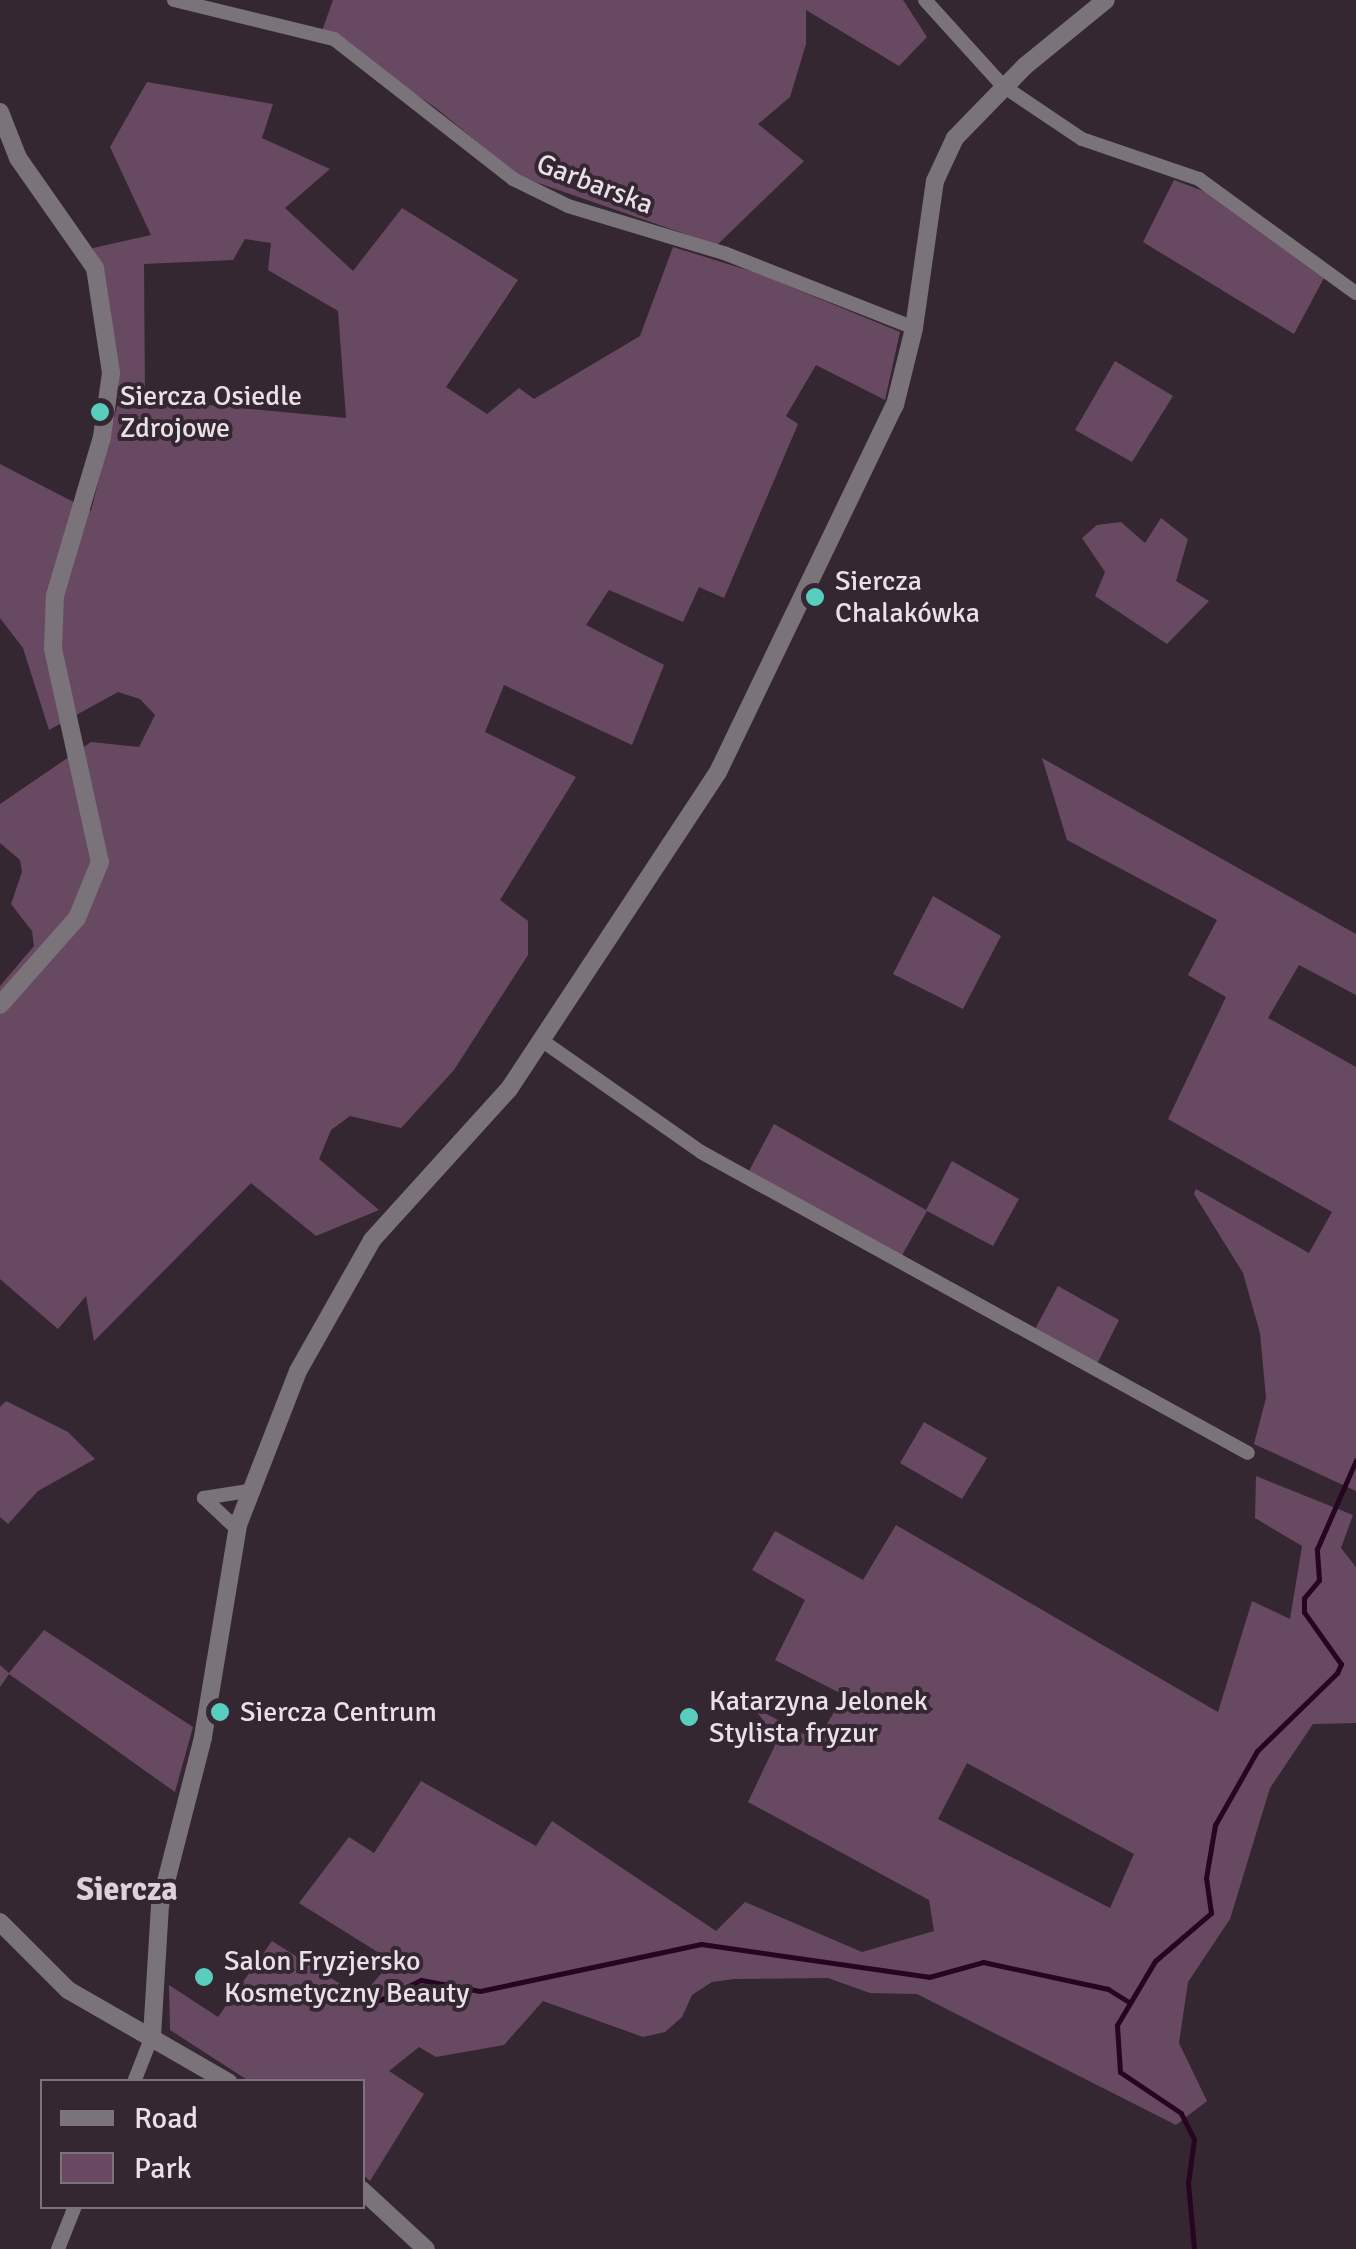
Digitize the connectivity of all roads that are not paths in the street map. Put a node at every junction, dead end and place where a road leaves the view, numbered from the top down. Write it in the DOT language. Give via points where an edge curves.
graph roads {
  1 [pos="174,0"];
  2 [pos="925,0"];
  3 [pos="1106,0"];
  4 [pos="1003,86"];
  5 [pos="0,112"];
  6 [pos="1356,292"];
  7 [pos="914,328"];
  8 [pos="0,1005"];
  9 [pos="544,1042"];
  10 [pos="1248,1452"];
  11 [pos="248,1491"];
  12 [pos="238,1530"];
  13 [pos="0,1922"];
  14 [pos="152,2036"];
  15 [pos="135,2079"];
  16 [pos="223,2079"];
  17 [pos="365,2193"];
  18 [pos="74,2209"];
  19 [pos="58,2249"];
  20 [pos="426,2249"];
  1 -- 7 [label="street, Garbarska" via="334,39 513,179"];
  2 -- 4 [label="street"];
  3 -- 4 [label="street"];
  4 -- 6 [label="street" via="1082,139 1199,179"];
  4 -- 7 [label="street" via="955,138 935,181"];
  5 -- 8 [label="street" via="18,158 95,268 112,374 102,437 59,578 53,649 100,862 77,918"];
  7 -- 9 [label="street" via="883,437 718,772"];
  9 -- 10 [label="street" via="700,1152"];
  9 -- 11 [label="street" via="506,1093 398,1206 348,1276 298,1371"];
  11 -- 12 [label="street"];
  11 -- 12 [label="street" via="204,1498"];
  12 -- 14 [label="street" via="203,1737 162,1894"];
  13 -- 14 [label="street" via="68,1990"];
  14 -- 15 [label="street"];
  14 -- 16 [label="street"];
  17 -- 20 [label="street"];
  18 -- 19 [label="street"];
}
